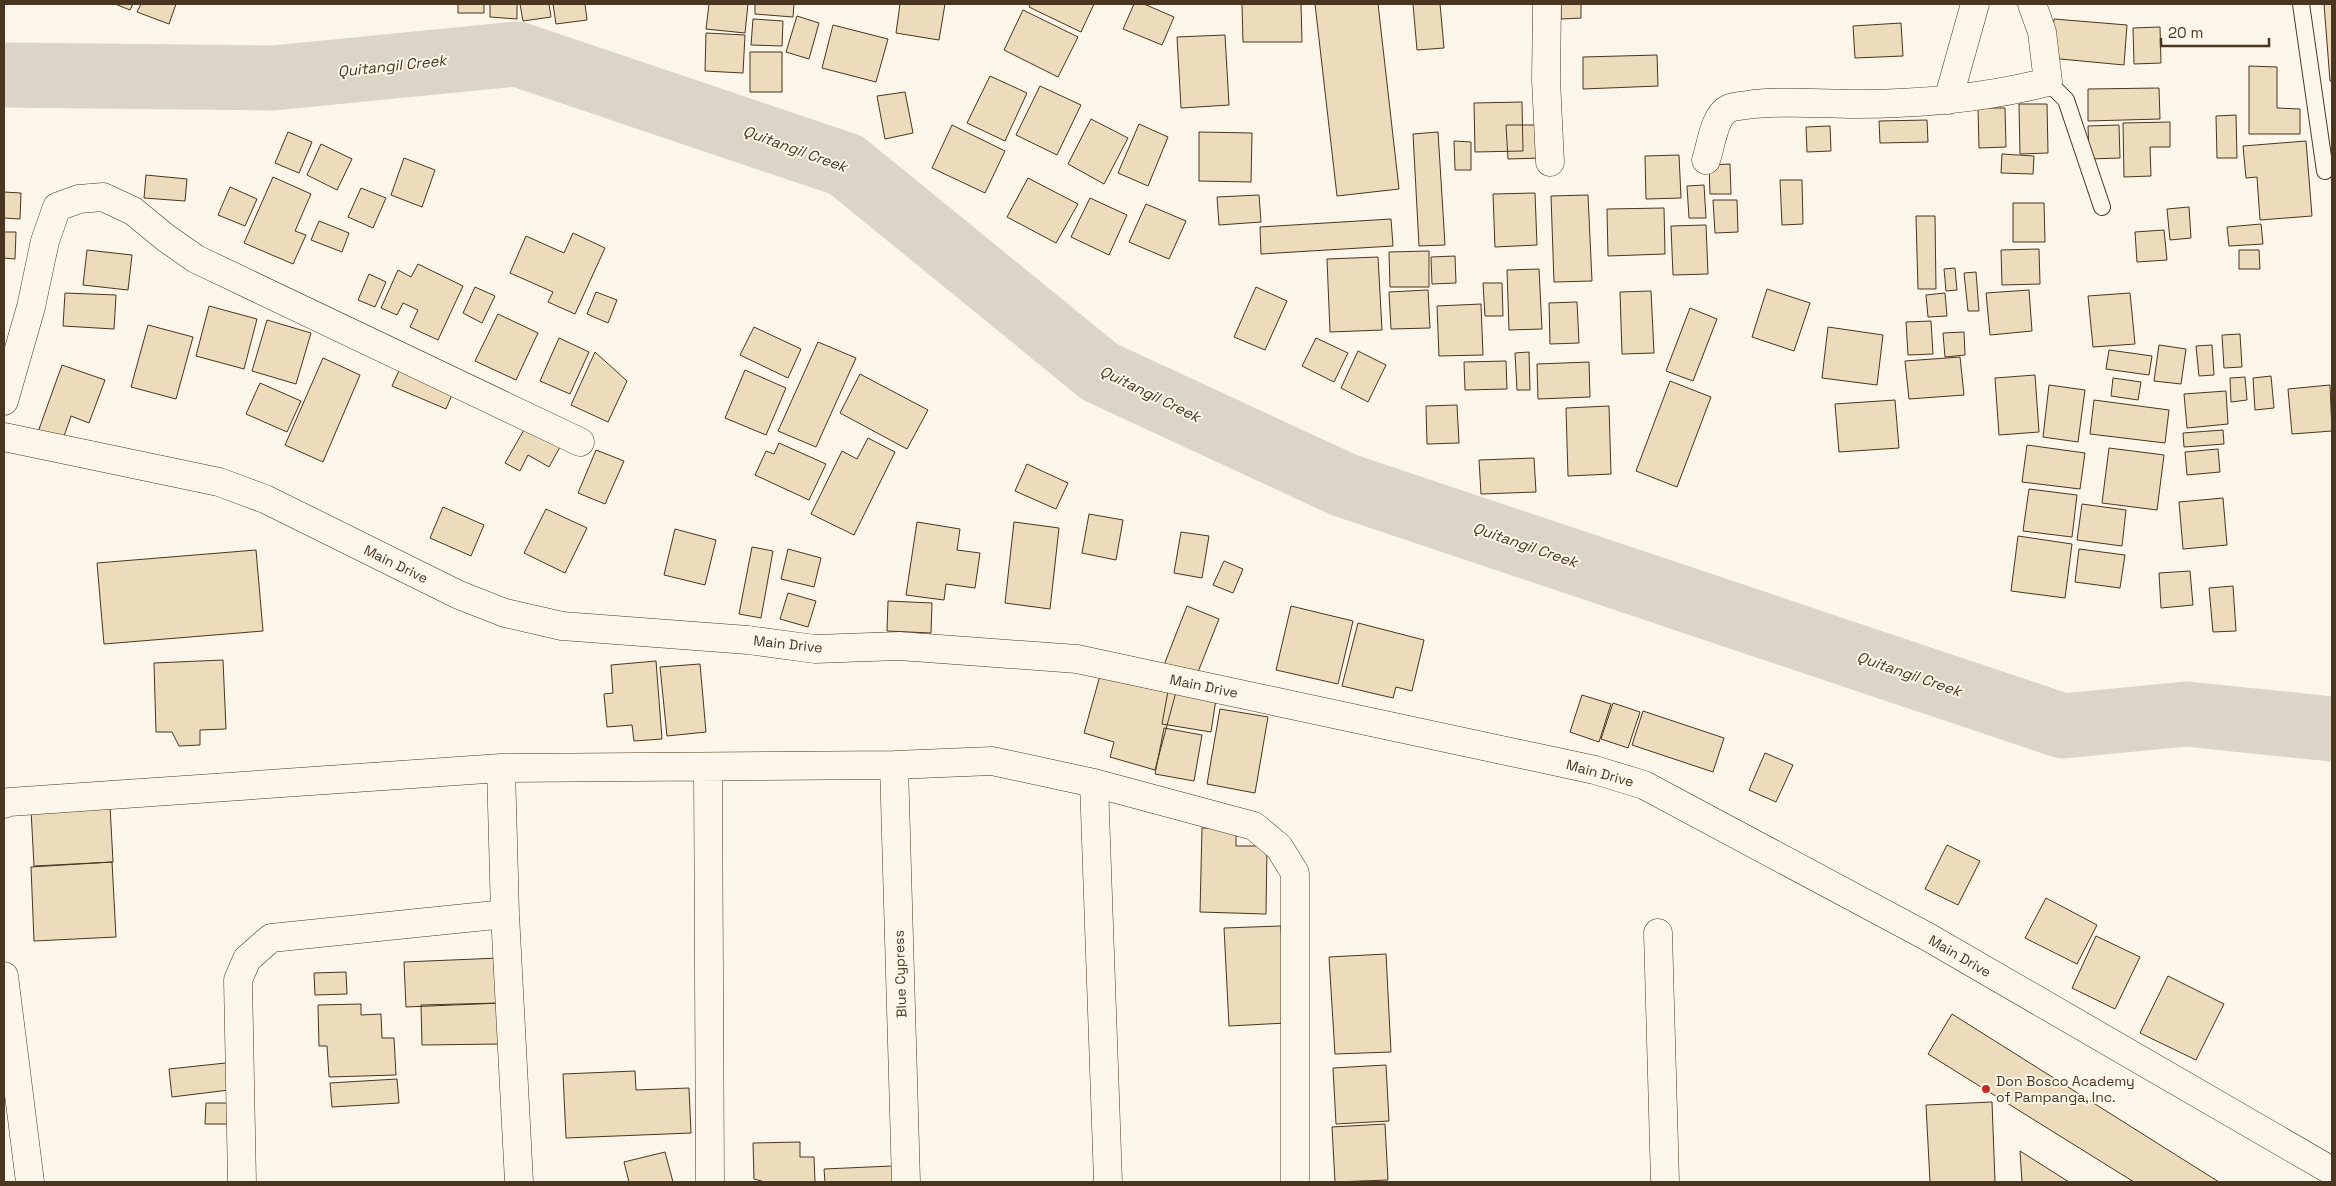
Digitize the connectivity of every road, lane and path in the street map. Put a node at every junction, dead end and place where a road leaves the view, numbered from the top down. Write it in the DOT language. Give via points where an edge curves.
graph roads {
  1 [pos="1547,4"];
  2 [pos="1975,4"];
  3 [pos="2032,4"];
  4 [pos="2301,4"];
  5 [pos="2048,82"];
  6 [pos="1948,100"];
  7 [pos="1706,160"];
  8 [pos="1550,162"];
  9 [pos="2325,171"];
  10 [pos="2102,206"];
  11 [pos="4,401"];
  12 [pos="4,437"];
  13 [pos="580,442"];
  14 [pos="894,765"];
  15 [pos="708,767"];
  16 [pos="501,768"];
  17 [pos="1094,783"];
  18 [pos="4,804"];
  19 [pos="505,914"];
  20 [pos="1658,933"];
  21 [pos="4,976"];
  22 [pos="2332,1171"];
  23 [pos="30,1182"];
  24 [pos="242,1182"];
  25 [pos="519,1182"];
  26 [pos="710,1182"];
  27 [pos="906,1182"];
  28 [pos="1108,1182"];
  29 [pos="1295,1182"];
  30 [pos="1665,1182"];
  1 -- 8 [label="street"];
  2 -- 6 [label="street"];
  3 -- 5 [label="street" via="2042,32"];
  4 -- 9 [label="lane"];
  5 -- 6 [label="street" via="2010,92"];
  5 -- 10 [label="lane" via="2066,100"];
  6 -- 7 [label="street" via="1857,104 1770,102 1729,108 1718,121"];
  11 -- 13 [label="street" via="31,307 45,241 57,207 79,199 103,197 133,211 196,259"];
  12 -- 22 [label="street, Main Drive" via="219,482 265,498 459,594 505,613 552,624 748,640 815,649 899,646 1076,659 1595,770 1644,785 1928,937"];
  14 -- 15 [label="street"];
  14 -- 17 [label="street" via="992,761"];
  14 -- 27 [label="street, Blue Cypress"];
  15 -- 16 [label="street"];
  15 -- 26 [label="street"];
  16 -- 18 [label="street"];
  16 -- 19 [label="street"];
  17 -- 28 [label="street"];
  17 -- 29 [label="street" via="1254,826 1279,847 1295,872"];
  19 -- 24 [label="street" via="271,938 247,959 238,980"];
  19 -- 25 [label="street"];
  20 -- 30 [label="street"];
  21 -- 23 [label="street"];
}
